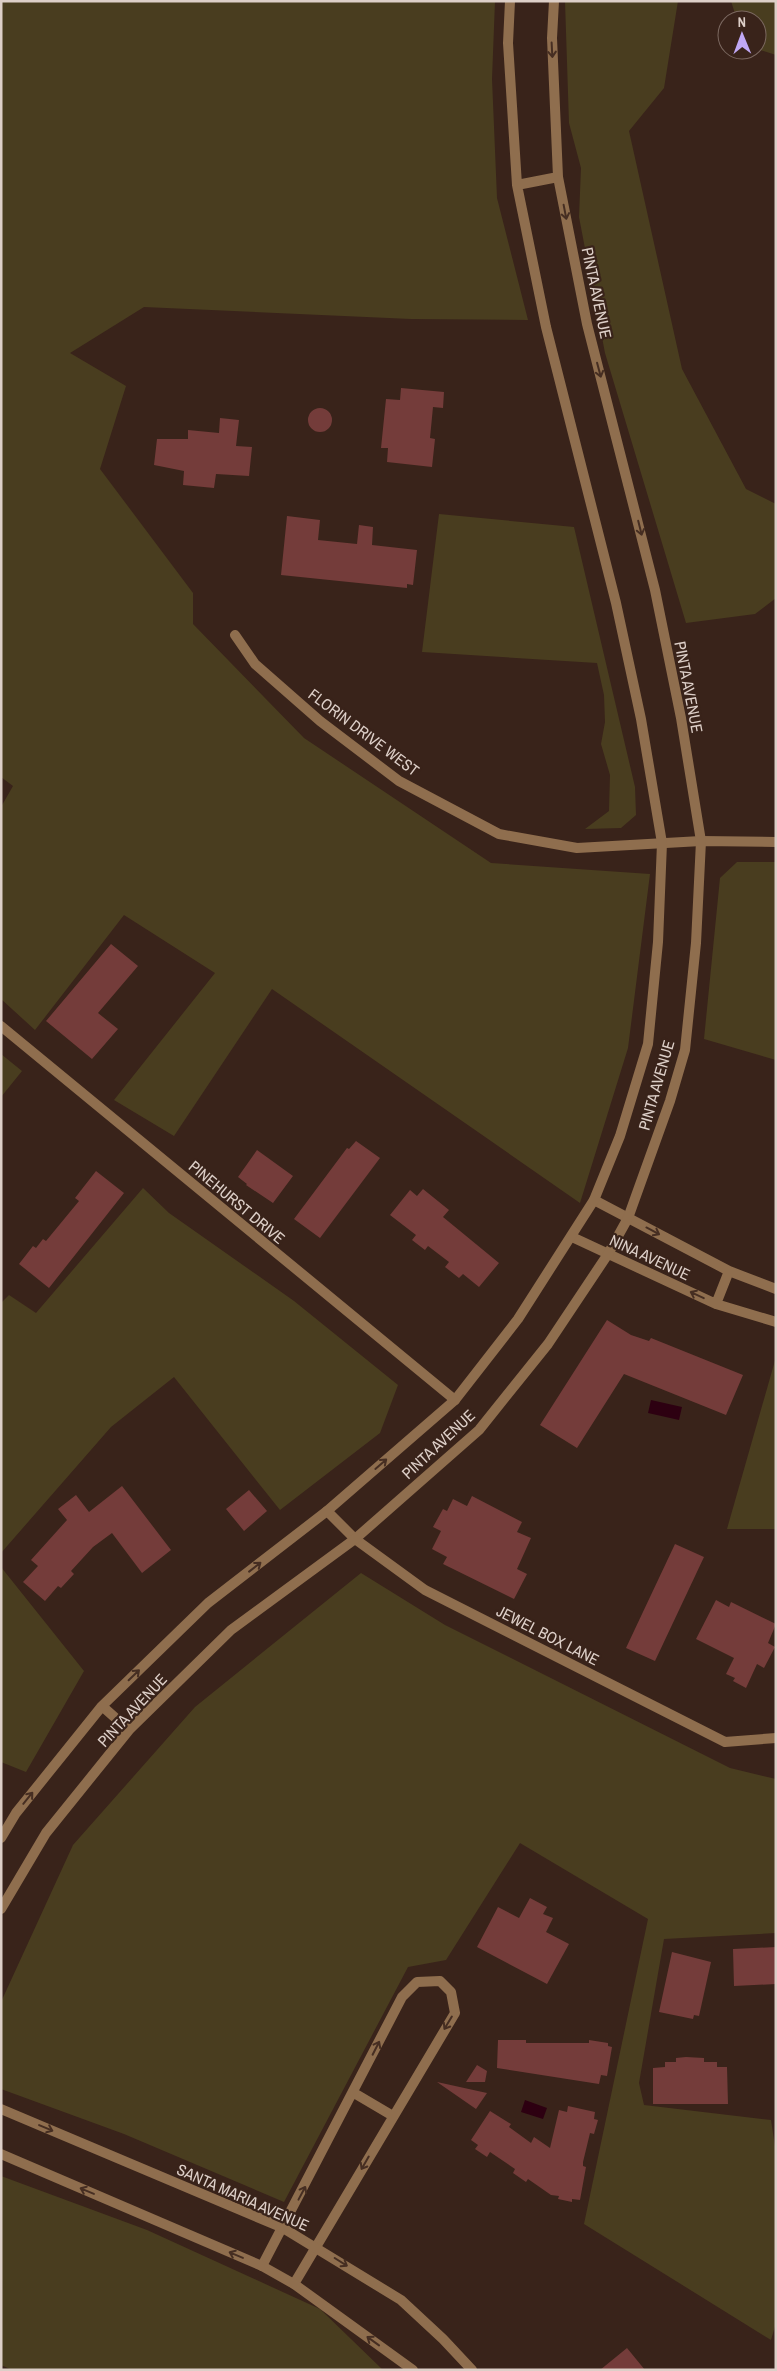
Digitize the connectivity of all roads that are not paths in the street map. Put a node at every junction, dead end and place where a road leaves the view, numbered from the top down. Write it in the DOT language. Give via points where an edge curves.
graph roads {
  1 [pos="510,1"];
  2 [pos="554,1"];
  3 [pos="558,177"];
  4 [pos="517,184"];
  5 [pos="235,635"];
  6 [pos="701,841"];
  7 [pos="776,842"];
  8 [pos="662,843"];
  9 [pos="1,1026"];
  10 [pos="594,1200"];
  11 [pos="628,1218"];
  12 [pos="572,1236"];
  13 [pos="608,1254"];
  14 [pos="729,1271"];
  15 [pos="776,1289"];
  16 [pos="716,1304"];
  17 [pos="776,1322"];
  18 [pos="455,1400"];
  19 [pos="327,1511"];
  20 [pos="355,1539"];
  21 [pos="102,1706"];
  22 [pos="129,1730"];
  23 [pos="776,1738"];
  24 [pos="1,1838"];
  25 [pos="1,1909"];
  26 [pos="354,2093"];
  27 [pos="1,2109"];
  28 [pos="393,2116"];
  29 [pos="1,2154"];
  30 [pos="283,2228"];
  31 [pos="316,2247"];
  32 [pos="262,2266"];
  33 [pos="294,2284"];
  34 [pos="413,2370"];
  35 [pos="472,2370"];
  1 -- 4 [label="street, PINTA AVENUE" via="508,43"];
  2 -- 3 [label="street, PINTA AVENUE, one-way" via="552,38"];
  3 -- 4 [label="street"];
  3 -- 6 [label="street, PINTA AVENUE, one-way" via="587,324 655,590 681,718"];
  4 -- 8 [label="street, PINTA AVENUE" via="546,327 616,603 641,720"];
  5 -- 8 [label="street, FLORIN DRIVE WEST" via="255,664 320,721 399,781 499,834 577,848"];
  6 -- 7 [label="street, FLORIN DRIVE WEST"];
  6 -- 8 [label="street, FLORIN DRIVE WEST"];
  6 -- 11 [label="street, PINTA AVENUE" via="696,943 685,1050"];
  8 -- 10 [label="street, PINTA AVENUE" via="658,942 648,1044 620,1136"];
  9 -- 18 [label="street, PINEHURST DRIVE"];
  10 -- 11 [label="street, NINA AVENUE"];
  10 -- 12 [label="street, PINTA AVENUE"];
  11 -- 13 [label="street, PINTA AVENUE"];
  11 -- 14 [label="street, NINA AVENUE, one-way"];
  12 -- 13 [label="street, NINA AVENUE"];
  12 -- 18 [label="street, PINTA AVENUE" via="518,1319"];
  16 -- 13 [label="street, NINA AVENUE, one-way"];
  13 -- 20 [label="street, PINTA AVENUE" via="548,1344 479,1430"];
  14 -- 15 [label="street, NINA AVENUE"];
  14 -- 16 [label="street"];
  16 -- 17 [label="street, NINA AVENUE"];
  19 -- 18 [label="street, PINTA AVENUE, one-way"];
  19 -- 20 [label="street, JEWEL BOX LANE"];
  21 -- 19 [label="street, PINTA AVENUE, one-way" via="208,1603"];
  20 -- 22 [label="street, PINTA AVENUE" via="232,1630"];
  20 -- 23 [label="street, JEWEL BOX LANE" via="425,1590 725,1742"];
  21 -- 22 [label="street"];
  24 -- 21 [label="street, PINTA AVENUE, one-way" via="16,1813"];
  22 -- 25 [label="street, PINTA AVENUE" via="46,1833"];
  26 -- 28 [label="street"];
  26 -- 28 [label="street, one-way" via="402,1997 417,1982 440,1981 451,1992 455,2013"];
  30 -- 26 [label="street, one-way"];
  27 -- 30 [label="street, SANTA MARIA AVENUE, one-way"];
  28 -- 31 [label="street, one-way"];
  32 -- 29 [label="street, one-way"];
  30 -- 31 [label="street, SANTA MARIA AVENUE"];
  30 -- 32 [label="street"];
  31 -- 33 [label="street"];
  31 -- 35 [label="street, SANTA MARIA AVENUE, one-way" via="400,2300"];
  32 -- 33 [label="street"];
  34 -- 33 [label="street, one-way"];
}
